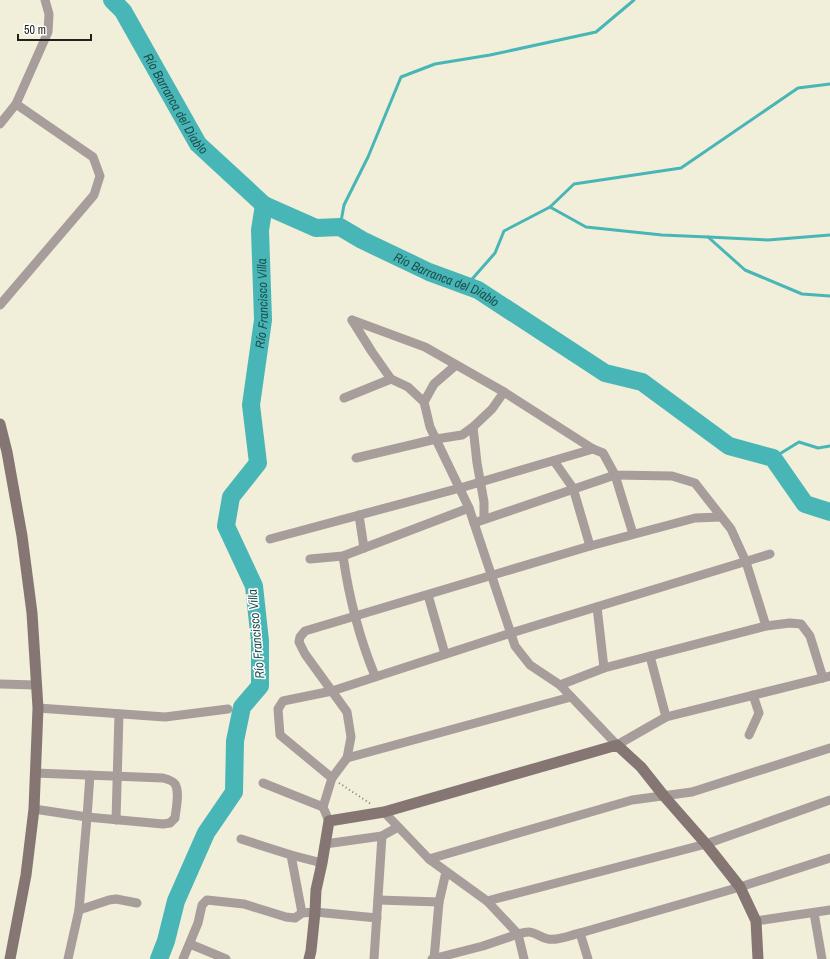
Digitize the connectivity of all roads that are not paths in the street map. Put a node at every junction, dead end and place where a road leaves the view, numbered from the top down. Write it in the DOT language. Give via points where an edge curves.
graph roads {
  1 [pos="45,0"];
  2 [pos="16,104"];
  3 [pos="0,124"];
  4 [pos="0,305"];
  5 [pos="456,364"];
  6 [pos="391,379"];
  7 [pos="504,392"];
  8 [pos="344,398"];
  9 [pos="424,402"];
  10 [pos="0,424"];
  11 [pos="473,427"];
  12 [pos="436,439"];
  13 [pos="593,449"];
  14 [pos="4,453"];
  15 [pos="356,458"];
  16 [pos="554,461"];
  17 [pos="615,475"];
  18 [pos="481,482"];
  19 [pos="460,488"];
  20 [pos="573,488"];
  21 [pos="469,508"];
  22 [pos="359,515"];
  23 [pos="721,517"];
  24 [pos="484,518"];
  25 [pos="474,523"];
  26 [pos="633,534"];
  27 [pos="270,539"];
  28 [pos="590,546"];
  29 [pos="364,548"];
  30 [pos="770,554"];
  31 [pos="344,556"];
  32 [pos="310,558"];
  33 [pos="746,562"];
  34 [pos="492,575"];
  35 [pos="428,595"];
  36 [pos="597,607"];
  37 [pos="355,617"];
  38 [pos="766,626"];
  39 [pos="511,633"];
  40 [pos="445,654"];
  41 [pos="650,656"];
  42 [pos="604,668"];
  43 [pos="375,676"];
  44 [pos="826,677"];
  45 [pos="0,684"];
  46 [pos="36,685"];
  47 [pos="560,685"];
  48 [pos="332,691"];
  49 [pos="753,695"];
  50 [pos="571,697"];
  51 [pos="38,708"];
  52 [pos="228,709"];
  53 [pos="119,714"];
  54 [pos="666,717"];
  55 [pos="749,735"];
  56 [pos="618,745"];
  57 [pos="830,748"];
  58 [pos="346,758"];
  59 [pos="35,773"];
  60 [pos="90,775"];
  61 [pos="117,776"];
  62 [pos="332,778"];
  63 [pos="263,783"];
  64 [pos="664,796"];
  65 [pos="830,800"];
  66 [pos="323,807"];
  67 [pos="34,809"];
  68 [pos="384,812"];
  69 [pos="87,817"];
  70 [pos="116,820"];
  71 [pos="329,821"];
  72 [pos="398,827"];
  73 [pos="382,836"];
  74 [pos="241,839"];
  75 [pos="325,844"];
  76 [pos="706,844"];
  77 [pos="291,855"];
  78 [pos="830,858"];
  79 [pos="429,859"];
  80 [pos="322,863"];
  81 [pos="446,872"];
  82 [pos="740,887"];
  83 [pos="378,900"];
  84 [pos="487,901"];
  85 [pos="439,902"];
  86 [pos="137,903"];
  87 [pos="78,910"];
  88 [pos="830,910"];
  89 [pos="315,912"];
  90 [pos="302,913"];
  91 [pos="814,913"];
  92 [pos="377,918"];
  93 [pos="756,921"];
  94 [pos="580,933"];
  95 [pos="518,934"];
  96 [pos="190,944"];
  97 [pos="10,959"];
  98 [pos="68,959"];
  99 [pos="183,959"];
  100 [pos="226,959"];
  101 [pos="309,959"];
  102 [pos="374,959"];
  103 [pos="433,959"];
  104 [pos="524,959"];
  105 [pos="588,959"];
  106 [pos="758,959"];
  107 [pos="822,959"];
  1 -- 2 [label="street" via="49,14 48,32"];
  2 -- 3 [label="street"];
  2 -- 4 [label="street" via="93,156 100,176 94,195"];
  5 -- 6 [label="street" via="424,347 352,320"];
  5 -- 7 [label="street"];
  5 -- 9 [label="street" via="434,384"];
  6 -- 8 [label="street"];
  6 -- 9 [label="street" via="408,387"];
  7 -- 11 [label="street" via="492,410"];
  7 -- 13 [label="street"];
  9 -- 12 [label="street"];
  10 -- 14 [label="main road"];
  11 -- 12 [label="street" via="462,435"];
  11 -- 18 [label="street"];
  12 -- 15 [label="street"];
  12 -- 19 [label="street"];
  13 -- 16 [label="street"];
  13 -- 17 [label="street" via="603,453"];
  14 -- 46 [label="main road" via="22,536 32,613"];
  16 -- 18 [label="street"];
  16 -- 20 [label="street"];
  17 -- 20 [label="street"];
  17 -- 23 [label="street" via="672,476 695,483"];
  17 -- 26 [label="street"];
  18 -- 19 [label="street"];
  18 -- 24 [label="street"];
  19 -- 21 [label="street"];
  19 -- 22 [label="street"];
  20 -- 24 [label="street"];
  20 -- 28 [label="street"];
  21 -- 25 [label="street"];
  21 -- 29 [label="street"];
  22 -- 27 [label="street"];
  22 -- 29 [label="street"];
  23 -- 26 [label="street" via="695,518"];
  23 -- 33 [label="street" via="731,529"];
  24 -- 25 [label="street"];
  25 -- 34 [label="street"];
  26 -- 28 [label="street"];
  28 -- 34 [label="street"];
  29 -- 31 [label="street"];
  30 -- 33 [label="street"];
  31 -- 32 [label="street"];
  31 -- 37 [label="street" via="347,585"];
  33 -- 36 [label="street"];
  33 -- 38 [label="street"];
  34 -- 35 [label="street"];
  34 -- 39 [label="street"];
  35 -- 37 [label="street"];
  35 -- 40 [label="street"];
  36 -- 39 [label="street"];
  36 -- 42 [label="street"];
  37 -- 43 [label="street"];
  37 -- 48 [label="street" via="305,631 300,637 299,642 305,654"];
  38 -- 41 [label="street"];
  38 -- 44 [label="street" via="801,624 810,636"];
  39 -- 40 [label="street"];
  39 -- 47 [label="street" via="515,646 530,665"];
  40 -- 43 [label="street"];
  41 -- 42 [label="street"];
  41 -- 54 [label="street"];
  42 -- 47 [label="street"];
  43 -- 48 [label="street"];
  44 -- 49 [label="street"];
  45 -- 46 [label="street"];
  46 -- 51 [label="main road"];
  47 -- 50 [label="street"];
  48 -- 58 [label="street" via="347,712 350,737"];
  48 -- 62 [label="street" via="283,701 278,709 280,735"];
  49 -- 54 [label="street"];
  49 -- 55 [label="street" via="759,713"];
  50 -- 56 [label="street"];
  50 -- 58 [label="street"];
  51 -- 53 [label="street"];
  51 -- 59 [label="main road"];
  52 -- 53 [label="street" via="165,717"];
  53 -- 61 [label="street"];
  54 -- 56 [label="street"];
  56 -- 64 [label="main road"];
  56 -- 68 [label="main road"];
  57 -- 64 [label="street" via="692,792"];
  58 -- 62 [label="street"];
  59 -- 60 [label="street"];
  59 -- 67 [label="main road"];
  60 -- 61 [label="street"];
  60 -- 69 [label="street"];
  61 -- 70 [label="street"];
  61 -- 70 [label="street" via="163,778 175,784 177,792 175,818 170,823"];
  62 -- 66 [label="street"];
  63 -- 66 [label="street"];
  64 -- 76 [label="main road"];
  64 -- 79 [label="street" via="632,800"];
  65 -- 76 [label="street"];
  66 -- 71 [label="street"];
  67 -- 69 [label="street"];
  67 -- 97 [label="main road" via="26,876"];
  68 -- 71 [label="main road"];
  68 -- 72 [label="street"];
  69 -- 70 [label="street"];
  69 -- 87 [label="street"];
  71 -- 75 [label="main road"];
  72 -- 73 [label="street"];
  72 -- 79 [label="street"];
  73 -- 75 [label="street"];
  73 -- 83 [label="street"];
  74 -- 77 [label="street"];
  75 -- 80 [label="main road"];
  76 -- 82 [label="main road"];
  76 -- 84 [label="street"];
  77 -- 80 [label="street"];
  77 -- 90 [label="street"];
  78 -- 82 [label="street"];
  79 -- 81 [label="street"];
  80 -- 89 [label="main road" via="316,890"];
  81 -- 84 [label="street"];
  81 -- 85 [label="street"];
  82 -- 93 [label="main road"];
  82 -- 94 [label="street"];
  83 -- 85 [label="street"];
  83 -- 92 [label="street"];
  84 -- 95 [label="street"];
  85 -- 103 [label="street"];
  86 -- 87 [label="street" via="116,899"];
  87 -- 98 [label="street"];
  88 -- 91 [label="street"];
  89 -- 90 [label="street"];
  89 -- 92 [label="street"];
  89 -- 101 [label="main road"];
  90 -- 96 [label="street" via="295,918 286,917 244,904 207,900 202,905"];
  91 -- 93 [label="street"];
  91 -- 107 [label="street"];
  92 -- 102 [label="street"];
  93 -- 106 [label="main road"];
  94 -- 95 [label="street" via="549,939 529,931"];
  94 -- 105 [label="street"];
  95 -- 103 [label="street"];
  95 -- 104 [label="street"];
  96 -- 99 [label="street"];
  96 -- 100 [label="street"];
}
